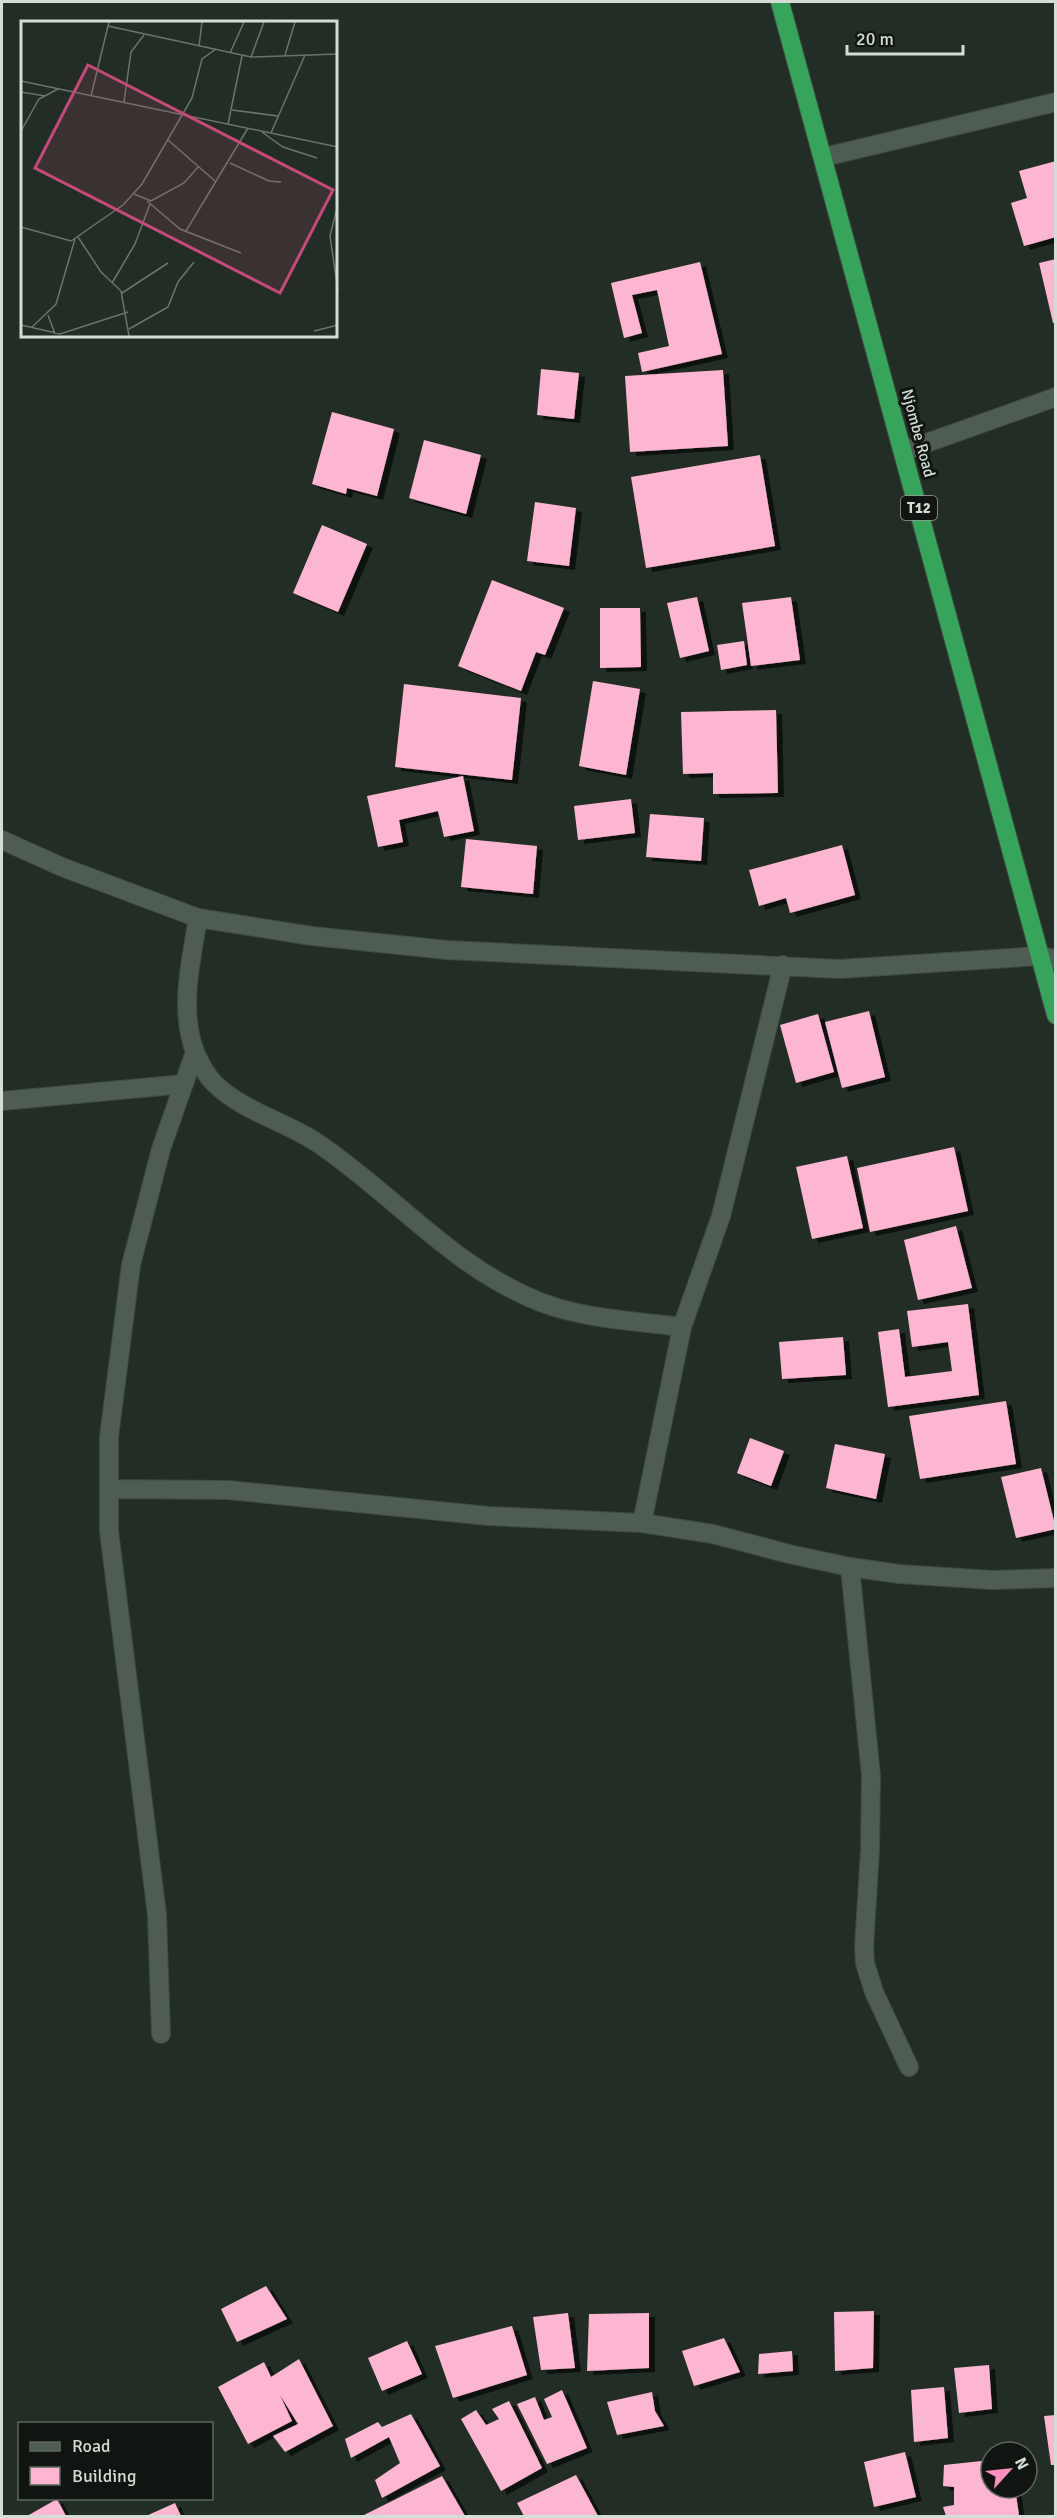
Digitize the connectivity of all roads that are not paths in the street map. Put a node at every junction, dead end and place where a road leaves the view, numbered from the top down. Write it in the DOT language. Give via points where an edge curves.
graph roads {
  1 [pos="780,2"];
  2 [pos="1056,102"];
  3 [pos="824,157"];
  4 [pos="1056,397"];
  5 [pos="904,451"];
  6 [pos="2,840"];
  7 [pos="198,918"];
  8 [pos="1048,958"];
  9 [pos="783,965"];
  10 [pos="1056,1015"];
  11 [pos="195,1052"];
  12 [pos="184,1084"];
  13 [pos="2,1101"];
  14 [pos="682,1327"];
  15 [pos="110,1489"];
  16 [pos="642,1523"];
  17 [pos="850,1567"];
  18 [pos="1056,1578"];
  19 [pos="161,2034"];
  20 [pos="909,2067"];
  1 -- 3 [label="highway, Njombe Road / T12"];
  2 -- 3 [label="street"];
  3 -- 5 [label="highway, Njombe Road / T12"];
  4 -- 5 [label="street"];
  5 -- 8 [label="highway, Njombe Road / T12"];
  6 -- 7 [label="street"];
  7 -- 9 [label="street" via="312,936 447,950"];
  7 -- 11 [label="street" via="186,1011"];
  8 -- 9 [label="street" via="839,969"];
  8 -- 10 [label="highway, Njombe Road / T12"];
  9 -- 14 [label="street" via="721,1216"];
  11 -- 12 [label="street"];
  11 -- 14 [label="street" via="213,1082 235,1099 315,1142 461,1260 494,1280 541,1302 589,1315"];
  12 -- 13 [label="street"];
  12 -- 15 [label="street" via="161,1149 131,1265 109,1437"];
  14 -- 16 [label="street"];
  15 -- 16 [label="street" via="228,1490 489,1516"];
  15 -- 19 [label="street" via="109,1531 157,1915"];
  16 -- 17 [label="street" via="713,1534"];
  17 -- 18 [label="street" via="991,1580"];
  17 -- 20 [label="street" via="871,1776 865,1963 874,1992"];
}
